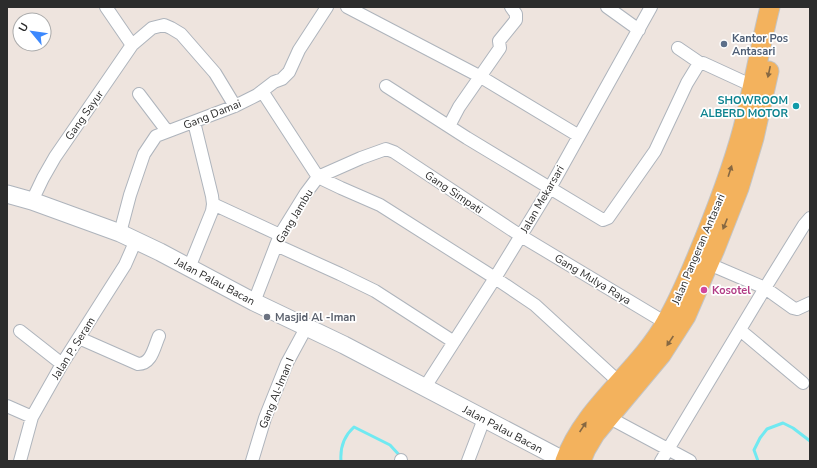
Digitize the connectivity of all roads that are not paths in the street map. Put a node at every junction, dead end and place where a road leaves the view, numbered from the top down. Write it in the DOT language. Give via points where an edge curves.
graph roads {
  1 [pos="106,7"];
  2 [pos="328,7"];
  3 [pos="347,7"];
  4 [pos="511,7"];
  5 [pos="607,7"];
  6 [pos="651,7"];
  7 [pos="770,7"];
  8 [pos="784,7"];
  9 [pos="639,30"];
  10 [pos="132,45"];
  11 [pos="678,48"];
  12 [pos="700,63"];
  13 [pos="481,77"];
  14 [pos="386,86"];
  15 [pos="752,86"];
  16 [pos="262,91"];
  17 [pos="140,94"];
  18 [pos="235,106"];
  19 [pos="194,122"];
  20 [pos="449,126"];
  21 [pos="167,131"];
  22 [pos="579,136"];
  23 [pos="386,149"];
  24 [pos="318,177"];
  25 [pos="550,188"];
  26 [pos="7,194"];
  27 [pos="32,201"];
  28 [pos="213,204"];
  29 [pos="808,224"];
  30 [pos="120,233"];
  31 [pos="521,236"];
  32 [pos="136,240"];
  33 [pos="278,240"];
  34 [pos="709,264"];
  35 [pos="189,268"];
  36 [pos="495,278"];
  37 [pos="765,288"];
  38 [pos="254,302"];
  39 [pos="810,303"];
  40 [pos="666,323"];
  41 [pos="306,328"];
  42 [pos="20,330"];
  43 [pos="740,330"];
  44 [pos="159,336"];
  45 [pos="79,338"];
  46 [pos="454,342"];
  47 [pos="62,364"];
  48 [pos="619,382"];
  49 [pos="803,383"];
  50 [pos="425,387"];
  51 [pos="7,406"];
  52 [pos="32,417"];
  53 [pos="608,417"];
  54 [pos="484,419"];
  55 [pos="668,449"];
  56 [pos="21,459"];
  57 [pos="252,461"];
  58 [pos="468,461"];
  59 [pos="565,461"];
  60 [pos="581,461"];
  61 [pos="661,461"];
  62 [pos="690,461"];
  1 -- 10 [label="street"];
  2 -- 16 [label="street, Gang Damai" via="299,50 289,72"];
  3 -- 13 [label="street"];
  4 -- 13 [label="street" via="516,14 516,20 499,41 500,48"];
  5 -- 9 [label="street"];
  6 -- 9 [label="street, Jalan Mekarsari"];
  7 -- 15 [label="main road, Jalan Pangeran Antasari"];
  8 -- 34 [label="main road, Jalan Pangeran Antasari, one-way" via="748,161"];
  9 -- 22 [label="street, Jalan Mekarsari"];
  10 -- 18 [label="street, Gang Sayur" via="152,28 164,25 171,28 181,34 215,73"];
  10 -- 27 [label="street, Gang Sayur" via="55,157"];
  11 -- 12 [label="street"];
  12 -- 15 [label="street"];
  12 -- 25 [label="street" via="687,83 655,151 608,218 602,219"];
  13 -- 20 [label="street" via="459,107"];
  13 -- 22 [label="street"];
  14 -- 20 [label="street"];
  40 -- 15 [label="main road, Jalan Pangeran Antasari, one-way" via="720,199 743,128"];
  16 -- 18 [label="street, Gang Damai"];
  16 -- 24 [label="street"];
  17 -- 21 [label="street"];
  18 -- 19 [label="street, Gang Damai"];
  19 -- 21 [label="street, Gang Damai"];
  19 -- 28 [label="street"];
  20 -- 25 [label="street"];
  21 -- 30 [label="street, Gang Damai" via="156,136 144,154"];
  22 -- 25 [label="street, Jalan Mekarsari"];
  23 -- 24 [label="street, Gang Jambu"];
  23 -- 31 [label="street, Gang Simpati"];
  24 -- 33 [label="street, Gang Jambu"];
  24 -- 36 [label="street" via="380,204"];
  25 -- 31 [label="street, Jalan Mekarsari"];
  26 -- 27 [label="street, Jalan Palau Bacan"];
  27 -- 30 [label="street, Jalan Palau Bacan"];
  28 -- 33 [label="street"];
  28 -- 35 [label="street"];
  29 -- 37 [label="street"];
  30 -- 32 [label="street, Jalan Palau Bacan"];
  31 -- 36 [label="street, Jalan Mekarsari"];
  31 -- 40 [label="street, Gang Mulya Raya"];
  32 -- 35 [label="street, Jalan Palau Bacan"];
  32 -- 45 [label="street, Jalan P. Seram" via="125,265"];
  33 -- 38 [label="street, Gang Jambu"];
  33 -- 46 [label="street" via="375,291"];
  34 -- 37 [label="street"];
  34 -- 53 [label="main road, Jalan Pangeran Antasari, one-way" via="686,316 673,338"];
  35 -- 38 [label="street, Jalan Palau Bacan"];
  36 -- 46 [label="street, Jalan Mekarsari"];
  36 -- 48 [label="street" via="535,305"];
  37 -- 39 [label="street" via="793,308 797,309"];
  37 -- 43 [label="street"];
  38 -- 41 [label="street, Jalan Palau Bacan"];
  40 -- 48 [label="main road, Jalan Pangeran Antasari"];
  41 -- 50 [label="street, Jalan Palau Bacan"];
  41 -- 57 [label="street, Gang Al-Iman I" via="287,363 265,418"];
  42 -- 47 [label="street"];
  43 -- 49 [label="street"];
  43 -- 55 [label="street"];
  44 -- 45 [label="street" via="150,358 142,364"];
  45 -- 47 [label="street, Jalan P. Seram"];
  46 -- 50 [label="street, Jalan Mekarsari"];
  47 -- 52 [label="street, Jalan P. Seram"];
  59 -- 48 [label="main road, Jalan Pangeran Antasari, one-way" via="580,431"];
  50 -- 54 [label="street, Jalan Palau Bacan"];
  51 -- 52 [label="street"];
  52 -- 56 [label="street, Jalan P. Seram"];
  53 -- 55 [label="street"];
  53 -- 60 [label="main road, Jalan Pangeran Antasari" via="590,442"];
  54 -- 58 [label="street"];
  54 -- 59 [label="street, Jalan Palau Bacan"];
  55 -- 61 [label="street"];
  55 -- 62 [label="street"];
}
